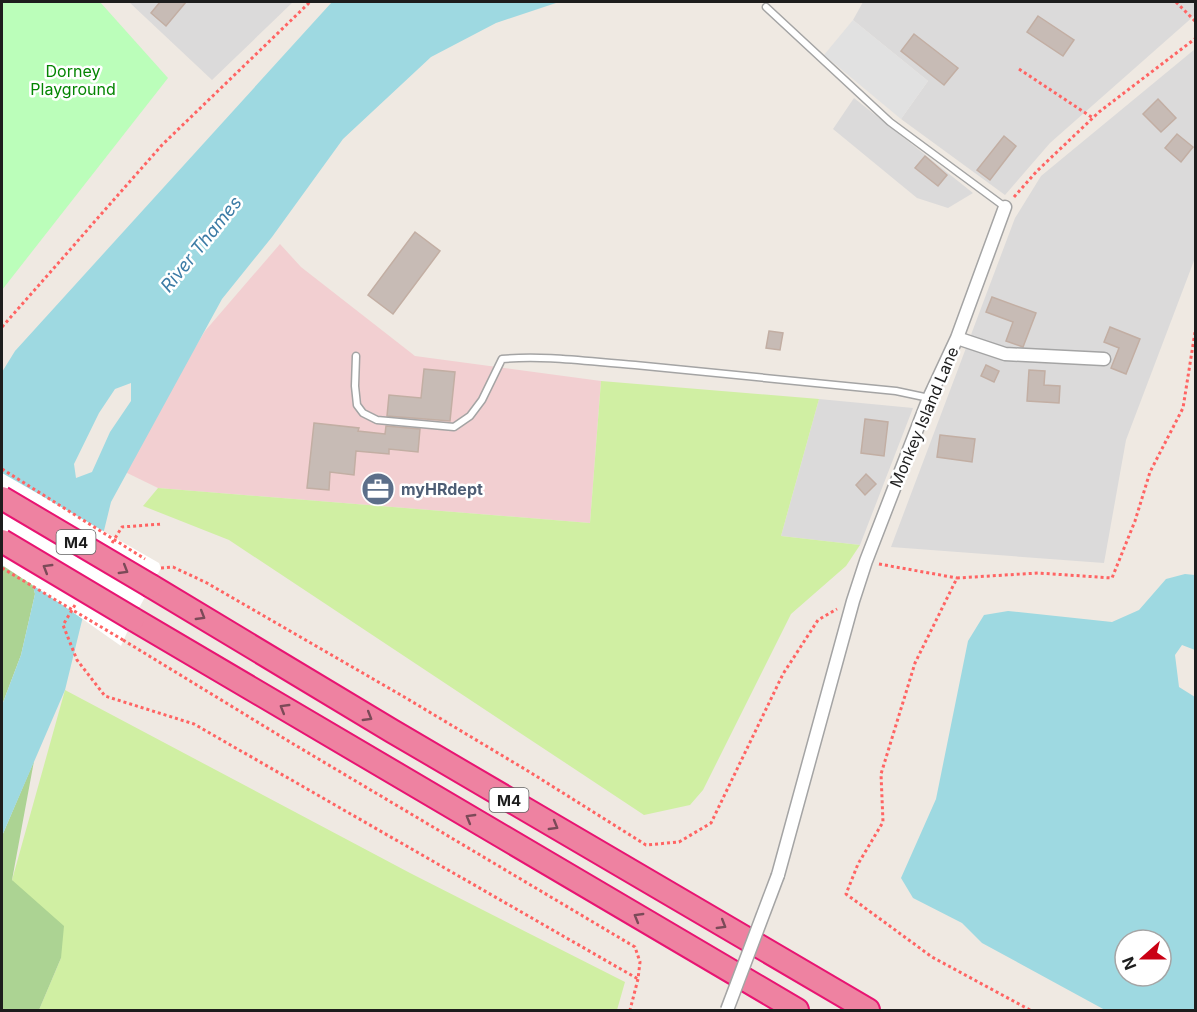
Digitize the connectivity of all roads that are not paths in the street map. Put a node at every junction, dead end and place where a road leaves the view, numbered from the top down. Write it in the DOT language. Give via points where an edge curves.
graph roads {
  1 [pos="766,7"];
  2 [pos="1005,207"];
  3 [pos="957,338"];
  4 [pos="356,356"];
  5 [pos="1104,359"];
  6 [pos="929,398"];
  7 [pos="2,498"];
  8 [pos="2,541"];
  9 [pos="727,1011"];
  10 [pos="797,1011"];
  11 [pos="868,1011"];
  1 -- 2 [label="lane" via="891,122"];
  2 -- 3 [label="street, Monkey Island Lane"];
  3 -- 5 [label="street" via="1005,354"];
  3 -- 6 [label="street, Monkey Island Lane"];
  4 -- 6 [label="lane" via="357,405 363,413 378,420 454,427 470,416 482,400 502,358 517,357 680,369 896,391"];
  6 -- 9 [label="street, Monkey Island Lane, bridge" via="853,600 778,875"];
  7 -- 11 [label="highway, M4, one-way, bridge" via="156,577 392,731"];
  10 -- 8 [label="highway, M4, one-way, bridge"];
}
